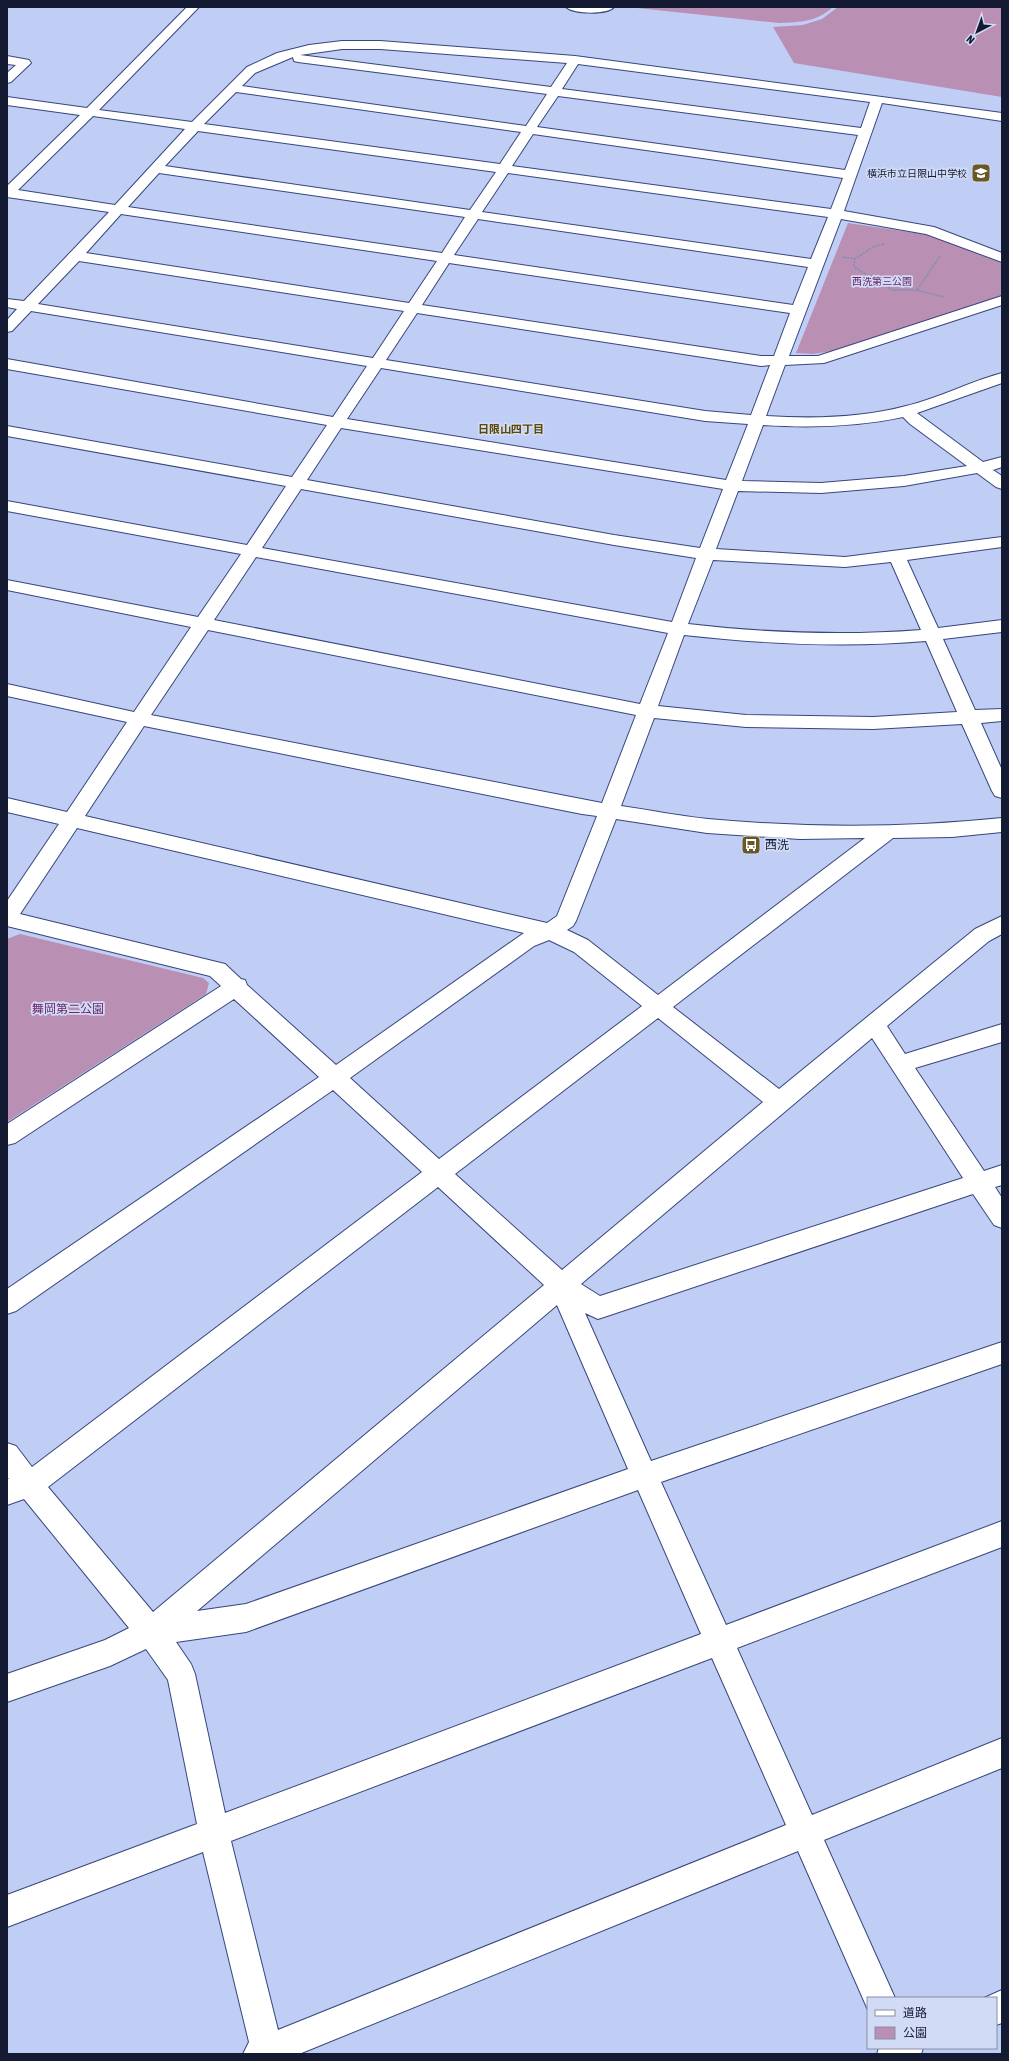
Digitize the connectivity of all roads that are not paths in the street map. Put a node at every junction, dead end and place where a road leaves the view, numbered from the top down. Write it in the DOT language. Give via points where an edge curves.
graph roads {
  1 [pos="193,7"];
  2 [pos="572,7"];
  3 [pos="608,7"];
  4 [pos="281,56"];
  5 [pos="7,60"];
  6 [pos="575,60"];
  7 [pos="7,79"];
  8 [pos="232,88"];
  9 [pos="554,92"];
  10 [pos="878,99"];
  11 [pos="7,101"];
  12 [pos="91,111"];
  13 [pos="1002,117"];
  14 [pos="195,126"];
  15 [pos="531,129"];
  16 [pos="866,132"];
  17 [pos="158,169"];
  18 [pos="504,170"];
  19 [pos="851,175"];
  20 [pos="7,192"];
  21 [pos="120,210"];
  22 [pos="475,214"];
  23 [pos="836,215"];
  24 [pos="76,256"];
  25 [pos="445,258"];
  26 [pos="1002,258"];
  27 [pos="816,264"];
  28 [pos="996,302"];
  29 [pos="7,303"];
  30 [pos="27,306"];
  31 [pos="412,308"];
  32 [pos="798,310"];
  33 [pos="7,328"];
  34 [pos="779,361"];
  35 [pos="376,362"];
  36 [pos="7,364"];
  37 [pos="1002,378"];
  38 [pos="906,411"];
  39 [pos="336,422"];
  40 [pos="757,422"];
  41 [pos="7,431"];
  42 [pos="1002,462"];
  43 [pos="981,468"];
  44 [pos="295,482"];
  45 [pos="1002,484"];
  46 [pos="733,486"];
  47 [pos="7,506"];
  48 [pos="1002,542"];
  49 [pos="250,551"];
  50 [pos="706,554"];
  51 [pos="897,557"];
  52 [pos="7,585"];
  53 [pos="202,624"];
  54 [pos="1002,626"];
  55 [pos="678,629"];
  56 [pos="931,635"];
  57 [pos="7,690"];
  58 [pos="646,711"];
  59 [pos="1002,714"];
  60 [pos="969,718"];
  61 [pos="140,719"];
  62 [pos="1002,791"];
  63 [pos="7,805"];
  64 [pos="609,811"];
  65 [pos="74,820"];
  66 [pos="1002,825"];
  67 [pos="887,832"];
  68 [pos="7,918"];
  69 [pos="1002,924"];
  70 [pos="550,931"];
  71 [pos="237,986"];
  72 [pos="658,1007"];
  73 [pos="874,1024"];
  74 [pos="1002,1033"];
  75 [pos="900,1064"];
  76 [pos="334,1078"];
  77 [pos="779,1102"];
  78 [pos="7,1136"];
  79 [pos="438,1173"];
  80 [pos="1002,1175"];
  81 [pos="979,1182"];
  82 [pos="1002,1218"];
  83 [pos="562,1286"];
  84 [pos="7,1303"];
  85 [pos="1002,1354"];
  86 [pos="7,1455"];
  87 [pos="646,1476"];
  88 [pos="18,1489"];
  89 [pos="1002,1534"];
  90 [pos="151,1632"];
  91 [pos="719,1641"];
  92 [pos="7,1688"];
  93 [pos="1002,1753"];
  94 [pos="214,1832"];
  95 [pos="804,1832"];
  96 [pos="7,1911"];
  97 [pos="879,1997"];
  98 [pos="265,2053"];
  1 -- 12 [label="street"];
  2 -- 3 [label="street" via="600,10"];
  4 -- 6 [label="street" via="342,45 380,45"];
  4 -- 8 [label="street" via="251,70"];
  4 -- 9 [label="street"];
  5 -- 7 [label="street" via="25,63"];
  6 -- 9 [label="street"];
  6 -- 10 [label="street"];
  8 -- 14 [label="street"];
  8 -- 15 [label="street"];
  9 -- 15 [label="street"];
  9 -- 16 [label="street"];
  10 -- 13 [label="street"];
  10 -- 16 [label="street"];
  11 -- 12 [label="street"];
  12 -- 14 [label="street"];
  12 -- 20 [label="street"];
  14 -- 17 [label="street"];
  14 -- 18 [label="street"];
  15 -- 18 [label="street"];
  15 -- 19 [label="street"];
  16 -- 19 [label="street"];
  17 -- 21 [label="street"];
  17 -- 22 [label="street"];
  18 -- 22 [label="street"];
  18 -- 23 [label="street"];
  19 -- 23 [label="street"];
  20 -- 21 [label="street"];
  21 -- 24 [label="street"];
  21 -- 25 [label="street"];
  22 -- 25 [label="street"];
  22 -- 27 [label="street"];
  23 -- 26 [label="street" via="930,230"];
  23 -- 27 [label="street"];
  24 -- 30 [label="street"];
  24 -- 31 [label="street"];
  25 -- 31 [label="street"];
  25 -- 32 [label="street"];
  27 -- 32 [label="street"];
  28 -- 34 [label="street" via="819,360"];
  29 -- 30 [label="street"];
  30 -- 33 [label="street"];
  30 -- 35 [label="street"];
  31 -- 34 [label="street" via="761,361"];
  31 -- 35 [label="street"];
  32 -- 34 [label="street"];
  34 -- 40 [label="street"];
  35 -- 39 [label="street"];
  35 -- 40 [label="street" via="705,416"];
  36 -- 39 [label="street"];
  37 -- 38 [label="street"];
  38 -- 40 [label="street" via="865,418 815,422"];
  38 -- 43 [label="street"];
  39 -- 44 [label="street"];
  39 -- 46 [label="street"];
  40 -- 46 [label="street"];
  41 -- 44 [label="street"];
  42 -- 43 [label="street"];
  43 -- 45 [label="street"];
  43 -- 46 [label="street" via="904,481 821,488"];
  44 -- 49 [label="street"];
  44 -- 50 [label="street" via="614,540"];
  46 -- 50 [label="street"];
  47 -- 49 [label="street"];
  48 -- 51 [label="street"];
  49 -- 53 [label="street"];
  49 -- 55 [label="street"];
  50 -- 51 [label="street" via="845,562"];
  50 -- 55 [label="street"];
  51 -- 56 [label="street"];
  52 -- 53 [label="street"];
  53 -- 58 [label="street"];
  53 -- 61 [label="street"];
  54 -- 56 [label="street"];
  55 -- 56 [label="street" via="756,637 845,639"];
  55 -- 58 [label="street"];
  56 -- 60 [label="street"];
  57 -- 61 [label="street"];
  58 -- 60 [label="street" via="746,721 873,723"];
  58 -- 64 [label="street"];
  59 -- 60 [label="street"];
  60 -- 62 [label="street"];
  61 -- 64 [label="street"];
  61 -- 65 [label="street"];
  63 -- 65 [label="street"];
  64 -- 67 [label="street" via="706,826 800,832"];
  64 -- 70 [label="street" via="566,921"];
  65 -- 68 [label="street"];
  65 -- 70 [label="street"];
  66 -- 67 [label="street"];
  67 -- 72 [label="street"];
  68 -- 71 [label="street" via="217,970"];
  69 -- 73 [label="street" via="982,935"];
  70 -- 72 [label="street" via="581,946"];
  70 -- 76 [label="street" via="527,940"];
  71 -- 76 [label="street"];
  71 -- 78 [label="street"];
  72 -- 77 [label="street"];
  72 -- 79 [label="street"];
  73 -- 75 [label="street"];
  73 -- 77 [label="street"];
  74 -- 75 [label="street"];
  75 -- 81 [label="street"];
  76 -- 79 [label="street"];
  76 -- 84 [label="street"];
  77 -- 83 [label="street"];
  79 -- 83 [label="street"];
  79 -- 88 [label="street"];
  80 -- 81 [label="street"];
  81 -- 82 [label="street"];
  81 -- 83 [label="street" via="598,1308"];
  83 -- 87 [label="street" via="581,1334"];
  83 -- 90 [label="street"];
  85 -- 87 [label="street"];
  86 -- 88 [label="street"];
  87 -- 90 [label="street" via="246,1618"];
  87 -- 91 [label="street"];
  88 -- 90 [label="street"];
  89 -- 91 [label="street"];
  90 -- 92 [label="street" via="110,1652"];
  90 -- 94 [label="street" via="181,1674"];
  91 -- 94 [label="street"];
  91 -- 95 [label="street"];
  93 -- 95 [label="street"];
  94 -- 96 [label="street"];
  94 -- 98 [label="street"];
  95 -- 97 [label="street"];
  95 -- 98 [label="street"];
}
